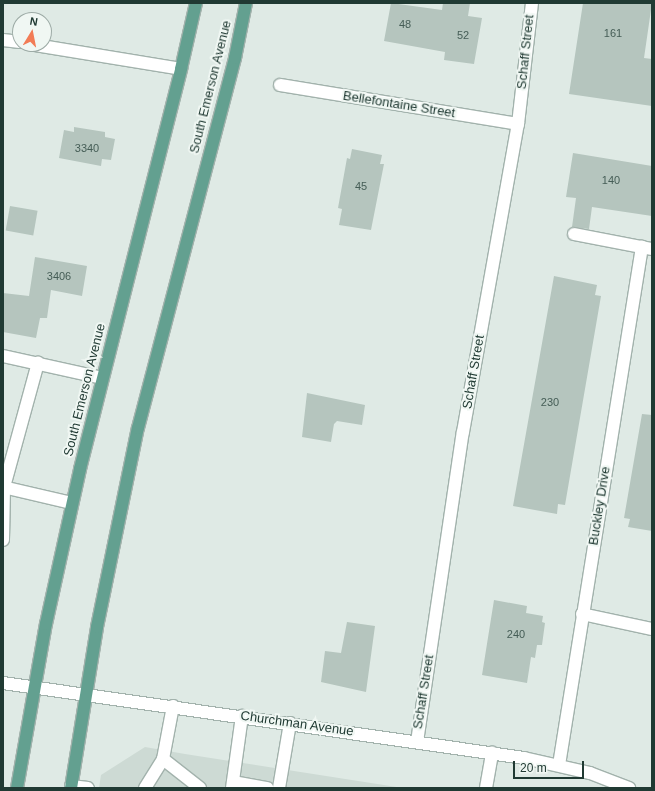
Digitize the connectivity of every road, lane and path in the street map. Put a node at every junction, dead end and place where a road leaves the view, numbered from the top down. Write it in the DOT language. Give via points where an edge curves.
graph roads {
  1 [pos="196,3"];
  2 [pos="246,3"];
  3 [pos="532,3"];
  4 [pos="52,48"];
  5 [pos="182,69"];
  6 [pos="280,85"];
  7 [pos="518,124"];
  8 [pos="574,234"];
  9 [pos="647,248"];
  10 [pos="3,356"];
  11 [pos="38,363"];
  12 [pos="102,378"];
  13 [pos="4,487"];
  14 [pos="72,503"];
  15 [pos="3,540"];
  16 [pos="582,614"];
  17 [pos="652,630"];
  18 [pos="3,684"];
  19 [pos="34,688"];
  20 [pos="87,694"];
  21 [pos="173,706"];
  22 [pos="242,716"];
  23 [pos="290,723"];
  24 [pos="417,742"];
  25 [pos="492,753"];
  26 [pos="163,759"];
  27 [pos="559,765"];
  28 [pos="232,785"];
  29 [pos="71,787"];
  30 [pos="17,788"];
  31 [pos="88,788"];
  32 [pos="145,788"];
  33 [pos="200,788"];
  34 [pos="267,788"];
  35 [pos="279,788"];
  36 [pos="486,788"];
  37 [pos="629,788"];
  1 -- 5 [label="main road, South Emerson Avenue"];
  2 -- 20 [label="main road, South Emerson Avenue" via="138,428 97,628"];
  3 -- 7 [label="street, Schaff Street"];
  4 -- 5 [label="street"];
  5 -- 12 [label="main road, South Emerson Avenue"];
  6 -- 7 [label="street, Bellefontaine Street"];
  7 -- 24 [label="street, Schaff Street" via="463,432"];
  8 -- 9 [label="street"];
  9 -- 16 [label="street, Buckley Drive"];
  10 -- 11 [label="street"];
  11 -- 12 [label="street"];
  11 -- 13 [label="street"];
  12 -- 14 [label="main road, South Emerson Avenue"];
  13 -- 14 [label="street"];
  13 -- 15 [label="street"];
  14 -- 19 [label="main road, South Emerson Avenue"];
  16 -- 17 [label="street"];
  16 -- 27 [label="street, Buckley Drive"];
  18 -- 19 [label="street, Churchman Avenue"];
  19 -- 20 [label="street, Churchman Avenue"];
  19 -- 30 [label="main road, South Emerson Avenue"];
  20 -- 21 [label="street, Churchman Avenue"];
  20 -- 29 [label="main road, South Emerson Avenue"];
  21 -- 22 [label="street, Churchman Avenue"];
  21 -- 26 [label="street"];
  22 -- 23 [label="street, Churchman Avenue"];
  22 -- 28 [label="street"];
  23 -- 24 [label="street, Churchman Avenue"];
  23 -- 35 [label="street"];
  24 -- 25 [label="street, Churchman Avenue"];
  25 -- 27 [label="street, Churchman Avenue"];
  25 -- 36 [label="street"];
  26 -- 32 [label="street"];
  26 -- 33 [label="street"];
  27 -- 37 [label="street, Churchman Avenue" via="590,773"];
  28 -- 34 [label="street"];
  29 -- 31 [label="street"];
}
